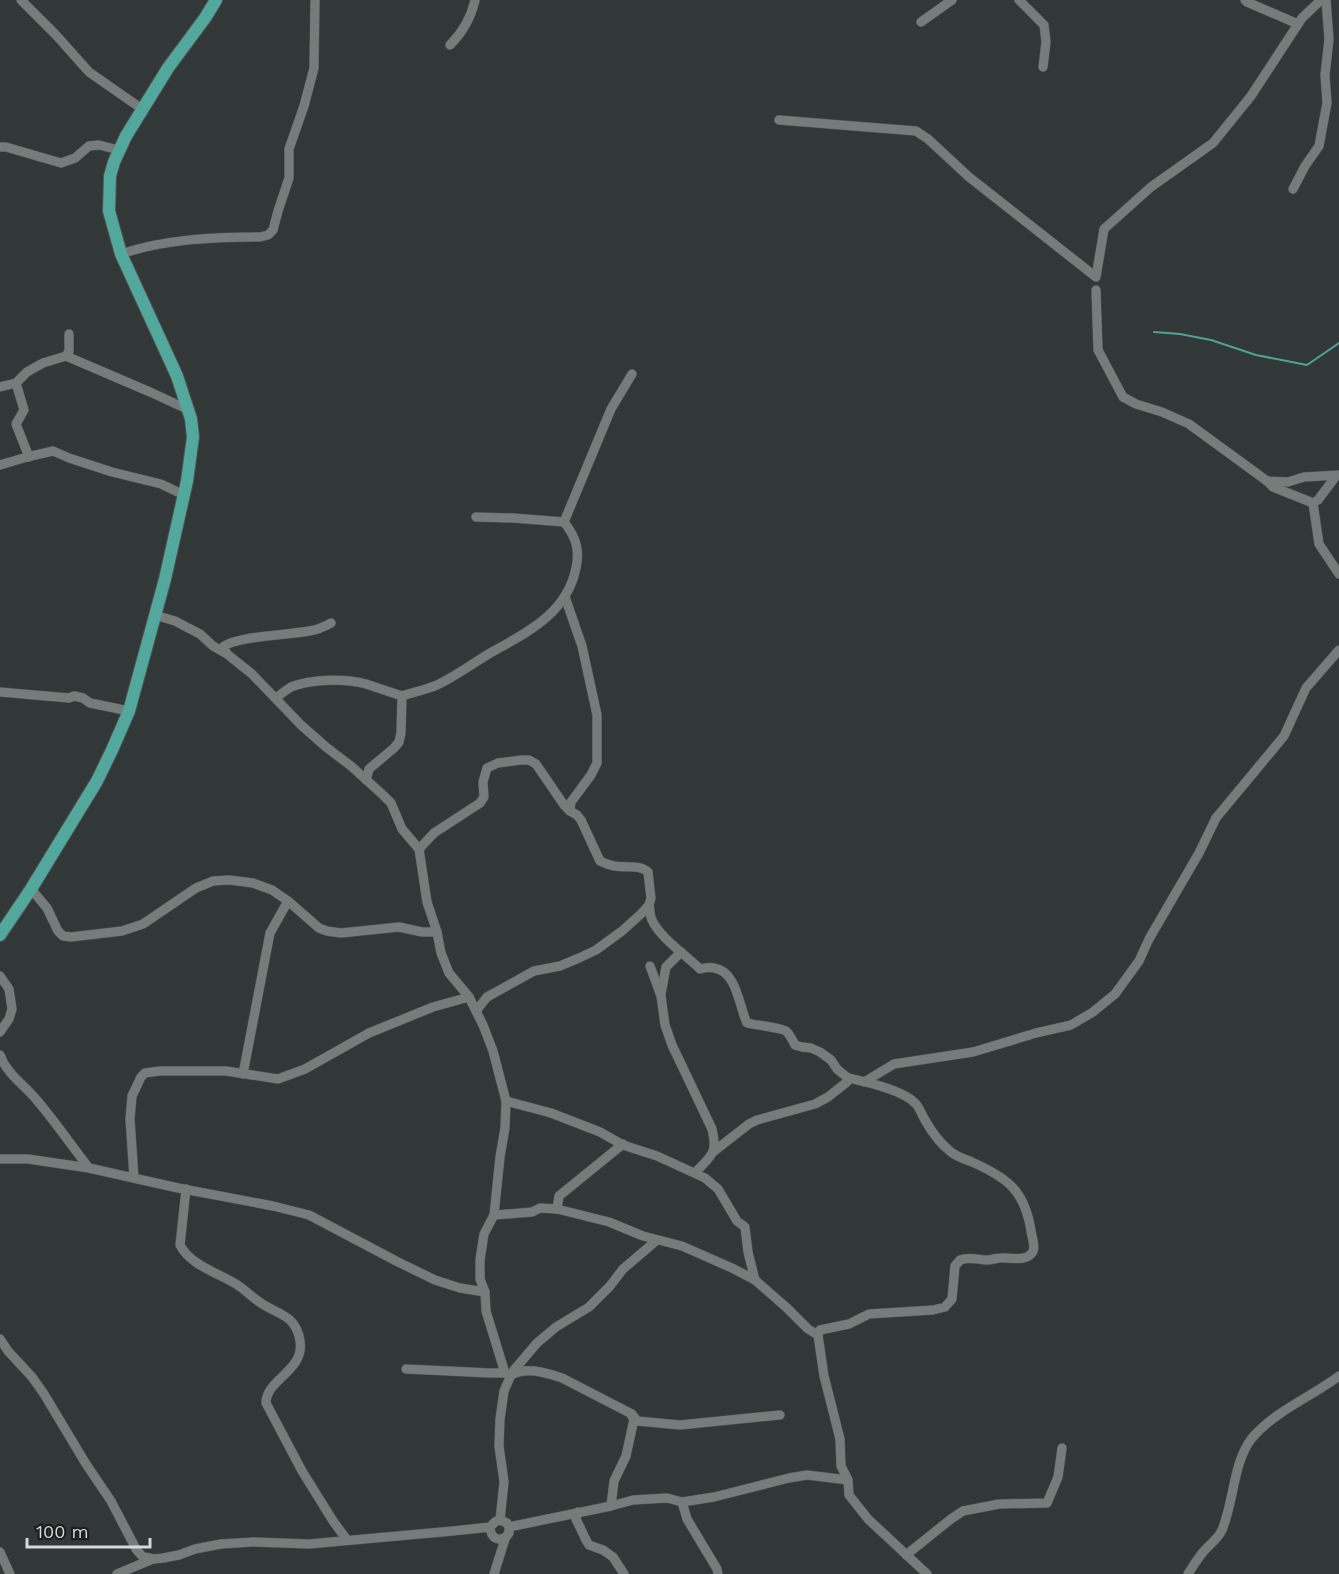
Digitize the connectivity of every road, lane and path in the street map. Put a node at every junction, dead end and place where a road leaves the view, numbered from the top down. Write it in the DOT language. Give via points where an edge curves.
graph roads {
  1 [pos="21,0"];
  2 [pos="216,0"];
  3 [pos="315,0"];
  4 [pos="476,0"];
  5 [pos="952,0"];
  6 [pos="1019,0"];
  7 [pos="1245,0"];
  8 [pos="1321,0"];
  9 [pos="1326,0"];
  10 [pos="921,22"];
  11 [pos="1298,24"];
  12 [pos="450,45"];
  13 [pos="1043,67"];
  14 [pos="142,109"];
  15 [pos="779,120"];
  16 [pos="0,147"];
  17 [pos="119,150"];
  18 [pos="1293,189"];
  19 [pos="121,254"];
  20 [pos="1096,290"];
  21 [pos="69,334"];
  22 [pos="66,356"];
  23 [pos="632,374"];
  24 [pos="16,383"];
  25 [pos="0,387"];
  26 [pos="189,410"];
  27 [pos="29,457"];
  28 [pos="0,465"];
  29 [pos="1337,475"];
  30 [pos="1267,481"];
  31 [pos="184,495"];
  32 [pos="1313,503"];
  33 [pos="477,517"];
  34 [pos="564,522"];
  35 [pos="1339,574"];
  36 [pos="565,597"];
  37 [pos="154,615"];
  38 [pos="331,624"];
  39 [pos="1339,650"];
  40 [pos="227,654"];
  41 [pos="0,692"];
  42 [pos="402,696"];
  43 [pos="276,698"];
  44 [pos="129,711"];
  45 [pos="366,780"];
  46 [pos="570,811"];
  47 [pos="419,849"];
  48 [pos="31,889"];
  49 [pos="288,901"];
  50 [pos="649,905"];
  51 [pos="437,932"];
  52 [pos="0,935"];
  53 [pos="681,952"];
  54 [pos="650,966"];
  55 [pos="0,976"];
  56 [pos="661,996"];
  57 [pos="469,997"];
  58 [pos="476,1011"];
  59 [pos="0,1032"];
  60 [pos="0,1055"];
  61 [pos="243,1074"];
  62 [pos="848,1078"];
  63 [pos="864,1082"];
  64 [pos="506,1101"];
  65 [pos="623,1144"];
  66 [pos="713,1152"];
  67 [pos="0,1159"];
  68 [pos="89,1168"];
  69 [pos="694,1173"];
  70 [pos="134,1178"];
  71 [pos="186,1189"];
  72 [pos="556,1209"];
  73 [pos="494,1215"];
  74 [pos="657,1240"];
  75 [pos="755,1280"];
  76 [pos="485,1292"];
  77 [pos="818,1335"];
  78 [pos="0,1339"];
  79 [pos="406,1369"];
  80 [pos="511,1373"];
  81 [pos="1339,1376"];
  82 [pos="630,1413"];
  83 [pos="780,1415"];
  84 [pos="1062,1448"];
  85 [pos="848,1480"];
  86 [pos="682,1502"];
  87 [pos="611,1506"];
  88 [pos="578,1512"];
  89 [pos="500,1520"];
  90 [pos="490,1527"];
  91 [pos="509,1527"];
  92 [pos="505,1539"];
  93 [pos="347,1540"];
  94 [pos="0,1552"];
  95 [pos="906,1555"];
  96 [pos="154,1559"];
  97 [pos="10,1574"];
  98 [pos="120,1574"];
  99 [pos="494,1574"];
  100 [pos="624,1574"];
  101 [pos="718,1574"];
  102 [pos="927,1574"];
  103 [pos="1188,1574"];
  1 -- 14 [label="street" via="89,72"];
  2 -- 14 [label="main road"];
  3 -- 19 [label="street" via="314,68 289,149 289,178 273,230 261,237 196,239"];
  4 -- 12 [label="street" via="463,31"];
  5 -- 10 [label="street"];
  6 -- 13 [label="street" via="1044,25"];
  7 -- 11 [label="street"];
  8 -- 11 [label="street"];
  9 -- 18 [label="street" via="1327,103 1319,146"];
  11 -- 15 [label="street" via="1251,96 1213,143 1151,187 1104,229 1096,277 916,131"];
  14 -- 17 [label="main road"];
  16 -- 17 [label="street" via="61,162 75,158 89,146"];
  17 -- 19 [label="main road" via="110,176 109,211"];
  19 -- 26 [label="main road"];
  20 -- 30 [label="street" via="1098,350 1123,397 1189,424"];
  21 -- 22 [label="street"];
  22 -- 24 [label="street" via="43,363"];
  22 -- 26 [label="street"];
  23 -- 34 [label="street" via="611,409"];
  24 -- 25 [label="street"];
  24 -- 27 [label="street" via="24,410 16,424"];
  26 -- 31 [label="main road" via="193,436"];
  27 -- 28 [label="street"];
  27 -- 31 [label="street" via="53,451 161,484"];
  29 -- 30 [label="street"];
  29 -- 32 [label="street"];
  30 -- 32 [label="street"];
  31 -- 37 [label="main road"];
  32 -- 35 [label="street" via="1319,544"];
  33 -- 34 [label="street"];
  34 -- 36 [label="street" via="578,549 573,584"];
  36 -- 42 [label="street" via="556,609 515,640 438,684"];
  36 -- 46 [label="street" via="582,646 597,715 597,763 571,802"];
  37 -- 40 [label="street" via="200,634"];
  37 -- 44 [label="main road"];
  38 -- 40 [label="street" via="311,631 238,640 222,648"];
  39 -- 63 [label="street" via="1306,688 1284,736 1216,818 1139,961 1115,994 1071,1025 973,1052 894,1064"];
  40 -- 43 [label="street"];
  41 -- 44 [label="street" via="74,696"];
  42 -- 43 [label="street" via="364,683 321,681 290,688"];
  42 -- 45 [label="street" via="399,742 369,769"];
  43 -- 45 [label="street"];
  44 -- 48 [label="main road" via="97,781"];
  45 -- 47 [label="street" via="391,803 402,829"];
  46 -- 47 [label="street" via="536,764 529,760 498,763 487,768 480,803 434,833"];
  46 -- 50 [label="street" via="581,820 600,861 645,868"];
  47 -- 51 [label="street" via="427,902"];
  48 -- 49 [label="street" via="58,931 71,937 122,931 143,924 213,881 253,883"];
  48 -- 52 [label="main road"];
  49 -- 51 [label="street" via="327,931 399,927"];
  49 -- 61 [label="street" via="270,933"];
  50 -- 53 [label="street" via="652,920"];
  50 -- 58 [label="street" via="596,950 560,966 534,970 488,997"];
  51 -- 57 [label="street" via="449,973"];
  53 -- 56 [label="street" via="666,967"];
  53 -- 62 [label="street" via="700,969 722,971 736,990 747,1023 784,1029 795,1045 820,1052"];
  54 -- 56 [label="street"];
  55 -- 59 [label="street" via="9,989 12,1009"];
  56 -- 66 [label="street" via="672,1045 712,1129"];
  57 -- 58 [label="street"];
  57 -- 61 [label="street" via="369,1033 290,1076 278,1079"];
  58 -- 64 [label="street" via="493,1051"];
  60 -- 68 [label="street" via="13,1077 34,1096"];
  61 -- 70 [label="street" via="145,1073 132,1096"];
  62 -- 63 [label="street"];
  62 -- 66 [label="street" via="815,1104 749,1124"];
  63 -- 77 [label="street" via="915,1103 951,1152 1004,1179 1014,1189 1028,1213 1033,1252 1020,1258 960,1260 955,1266 951,1299 945,1307 869,1314 849,1324 820,1330"];
  64 -- 65 [label="street" via="551,1113"];
  64 -- 73 [label="street"];
  65 -- 69 [label="street"];
  65 -- 72 [label="street" via="559,1196"];
  66 -- 69 [label="street"];
  67 -- 68 [label="street"];
  68 -- 70 [label="street"];
  69 -- 75 [label="street" via="718,1189 737,1221 745,1227"];
  70 -- 71 [label="street"];
  71 -- 76 [label="street" via="309,1215 435,1280"];
  71 -- 93 [label="street" via="180,1238 183,1252 290,1320 297,1329 301,1346 298,1359 268,1392 266,1403 302,1471"];
  72 -- 73 [label="street"];
  72 -- 74 [label="street" via="609,1222"];
  73 -- 76 [label="street" via="484,1234 480,1260"];
  74 -- 75 [label="street" via="682,1246"];
  74 -- 80 [label="street" via="623,1269 594,1302 537,1342"];
  75 -- 77 [label="street"];
  76 -- 80 [label="street" via="486,1311"];
  77 -- 85 [label="street" via="840,1439 841,1466"];
  78 -- 96 [label="street" via="44,1394 136,1549 142,1556"];
  79 -- 80 [label="street"];
  80 -- 82 [label="street" via="533,1371 562,1378"];
  80 -- 89 [label="street" via="500,1419 504,1482"];
  81 -- 103 [label="street" via="1288,1409 1252,1439 1238,1464 1220,1534"];
  82 -- 83 [label="street" via="637,1421 680,1425"];
  82 -- 87 [label="street" via="634,1419 626,1456 614,1481"];
  84 -- 95 [label="street" via="1058,1477 1047,1503 999,1504 963,1511"];
  85 -- 86 [label="street" via="807,1475"];
  85 -- 95 [label="street" via="849,1495"];
  86 -- 87 [label="street" via="667,1498"];
  86 -- 101 [label="street" via="687,1519"];
  87 -- 88 [label="street"];
  88 -- 91 [label="street"];
  88 -- 100 [label="street" via="576,1519 589,1545 614,1557"];
  89 -- 90 [label="street"];
  89 -- 91 [label="street"];
  90 -- 92 [label="street" via="493,1538"];
  90 -- 93 [label="street"];
  91 -- 92 [label="street"];
  92 -- 99 [label="street"];
  93 -- 96 [label="street" via="221,1544"];
  94 -- 97 [label="street"];
  95 -- 102 [label="street"];
  96 -- 98 [label="street"];
}
